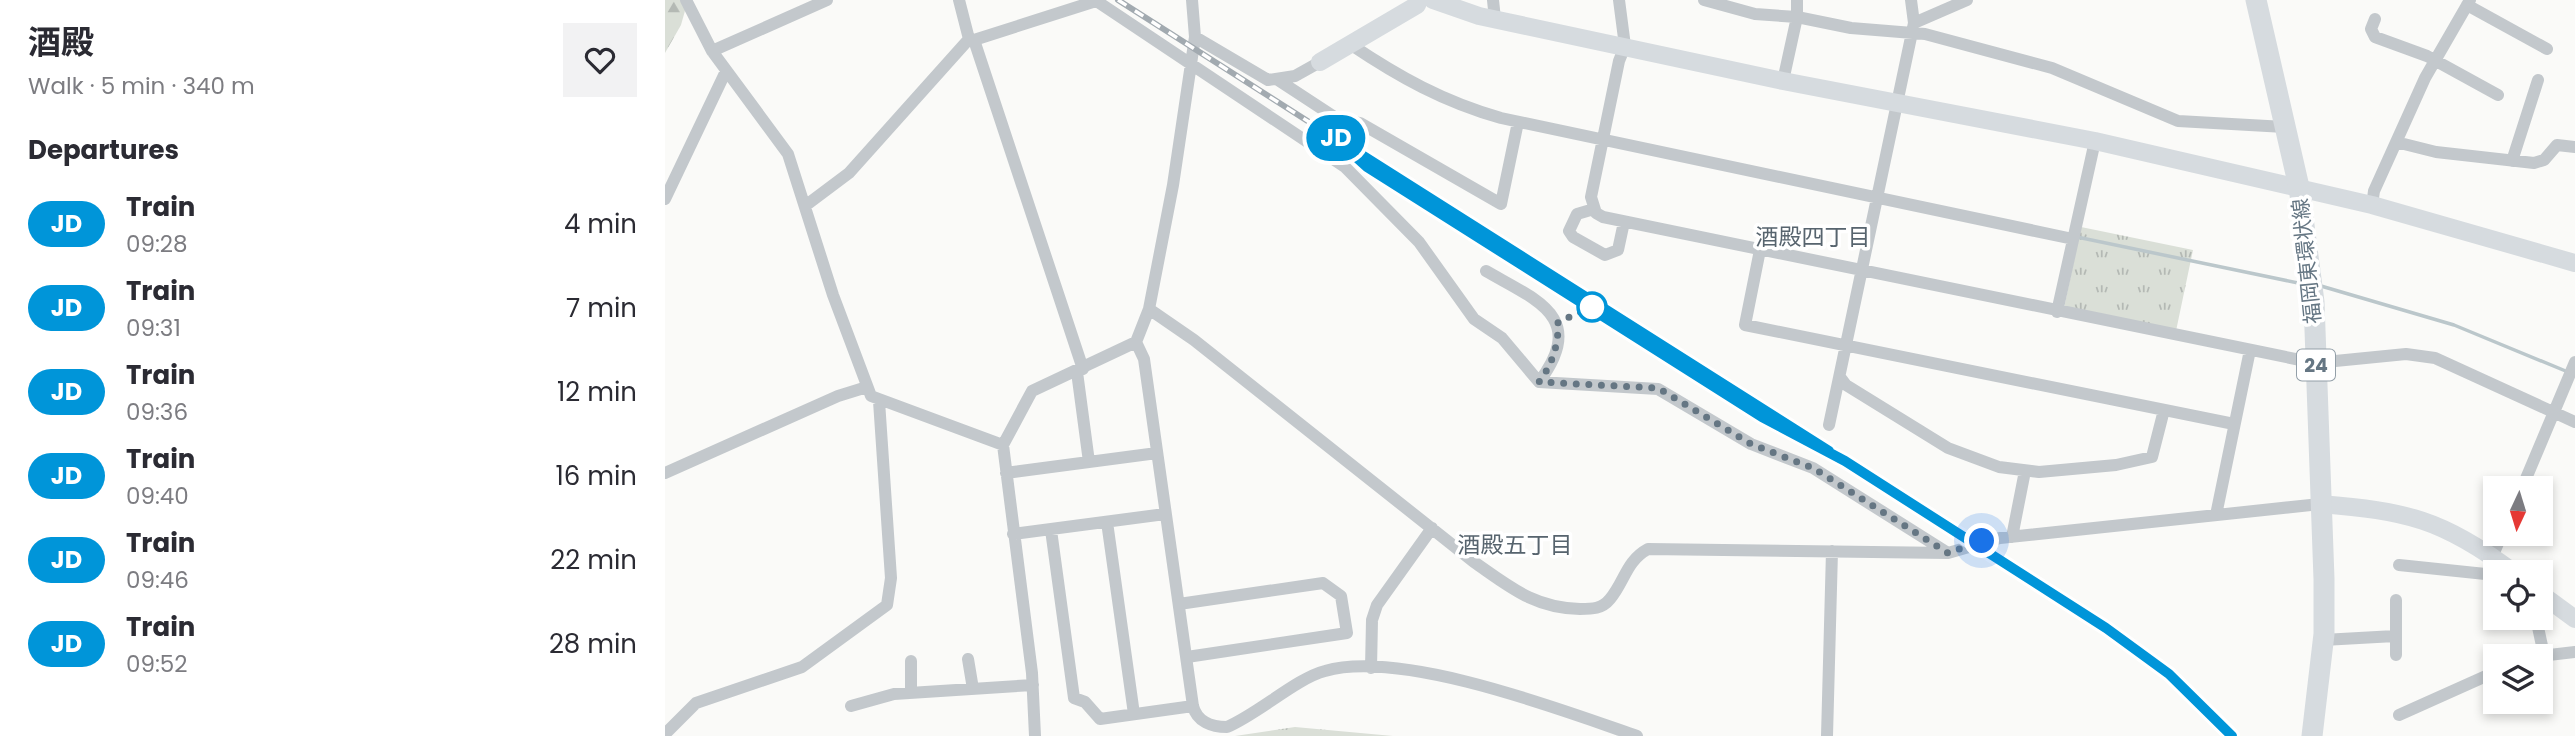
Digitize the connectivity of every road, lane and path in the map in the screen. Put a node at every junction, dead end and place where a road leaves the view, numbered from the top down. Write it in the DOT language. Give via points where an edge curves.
graph roads {
  1 [pos="686,0"];
  2 [pos="827,0"];
  3 [pos="959,0"];
  4 [pos="1095,0"];
  5 [pos="1192,0"];
  6 [pos="1419,0"];
  7 [pos="1433,0"];
  8 [pos="1493,0"];
  9 [pos="1619,0"];
  10 [pos="1704,0"];
  11 [pos="1797,0"];
  12 [pos="1911,0"];
  13 [pos="1967,0"];
  14 [pos="2256,0"];
  15 [pos="2468,3"];
  16 [pos="1797,17"];
  17 [pos="1495,19"];
  18 [pos="2375,19"];
  19 [pos="1912,29"];
  20 [pos="1195,37"];
  21 [pos="971,39"];
  22 [pos="1350,44"];
  23 [pos="1625,46"];
  24 [pos="2547,48"];
  25 [pos="712,51"];
  26 [pos="2436,61"];
  27 [pos="1320,62"];
  28 [pos="1189,65"];
  29 [pos="726,71"];
  30 [pos="1278,80"];
  31 [pos="1783,80"];
  32 [pos="2538,80"];
  33 [pos="2498,96"];
  34 [pos="1897,102"];
  35 [pos="1518,122"];
  36 [pos="2285,127"];
  37 [pos="1603,140"];
  38 [pos="2095,141"];
  39 [pos="2396,142"];
  40 [pos="2575,147"];
  41 [pos="2512,161"];
  42 [pos="2299,187"];
  43 [pos="1877,197"];
  44 [pos="665,199"];
  45 [pos="2372,205"];
  46 [pos="805,206"];
  47 [pos="1594,209"];
  48 [pos="1624,222"];
  49 [pos="2073,239"];
  50 [pos="1760,250"];
  51 [pos="2575,263"];
  52 [pos="1486,271"];
  53 [pos="1863,271"];
  54 [pos="1149,309"];
  55 [pos="2057,312"];
  56 [pos="1136,342"];
  57 [pos="1847,346"];
  58 [pos="2249,350"];
  59 [pos="2575,362"];
  60 [pos="2315,363"];
  61 [pos="1080,370"];
  62 [pos="1840,377"];
  63 [pos="1539,382"];
  64 [pos="867,387"];
  65 [pos="879,401"];
  66 [pos="2164,410"];
  67 [pos="2554,414"];
  68 [pos="2575,422"];
  69 [pos="2234,424"];
  70 [pos="1829,425"];
  71 [pos="1003,445"];
  72 [pos="1157,453"];
  73 [pos="1089,462"];
  74 [pos="2025,471"];
  75 [pos="665,473"];
  76 [pos="1006,473"];
  77 [pos="2527,476"];
  78 [pos="2320,504"];
  79 [pos="1165,514"];
  80 [pos="2216,515"];
  81 [pos="1107,522"];
  82 [pos="1432,528"];
  83 [pos="1051,530"];
  84 [pos="1013,534"];
  85 [pos="2012,537"];
  86 [pos="1832,551"];
  87 [pos="1948,553"];
  88 [pos="2488,560"];
  89 [pos="2399,565"];
  90 [pos="2483,567"];
  91 [pos="2396,600"];
  92 [pos="2553,603"];
  93 [pos="1179,604"];
  94 [pos="2575,619"];
  95 [pos="2395,636"];
  96 [pos="2323,640"];
  97 [pos="2575,652"];
  98 [pos="2396,655"];
  99 [pos="2553,655"];
  100 [pos="1187,657"];
  101 [pos="968,659"];
  102 [pos="911,661"];
  103 [pos="1371,668"];
  104 [pos="2483,678"];
  105 [pos="1033,685"];
  106 [pos="973,689"];
  107 [pos="911,693"];
  108 [pos="851,706"];
  109 [pos="1193,706"];
  110 [pos="1134,714"];
  111 [pos="2399,715"];
  112 [pos="665,734"];
  113 [pos="1035,736"];
  114 [pos="1637,736"];
  115 [pos="1827,736"];
  116 [pos="2312,736"];
  1 -- 25 [label="street"];
  2 -- 25 [label="street"];
  3 -- 21 [label="street"];
  4 -- 21 [label="street"];
  4 -- 28 [label="street"];
  5 -- 20 [label="street"];
  6 -- 22 [label="street"];
  7 -- 17 [label="street"];
  8 -- 17 [label="street"];
  9 -- 23 [label="street"];
  10 -- 16 [label="street" via="1755,13"];
  11 -- 16 [label="street"];
  12 -- 19 [label="street"];
  13 -- 19 [label="street"];
  14 -- 36 [label="main road, 福岡東環状線 / 24"];
  15 -- 24 [label="street"];
  15 -- 26 [label="street"];
  16 -- 19 [label="street" via="1851,28"];
  16 -- 31 [label="street"];
  17 -- 23 [label="street"];
  18 -- 26 [label="street" via="2371,29 2375,37"];
  19 -- 34 [label="street"];
  19 -- 36 [label="street" via="2052,68 2178,121"];
  20 -- 28 [label="street"];
  20 -- 30 [label="street" via="1268,80"];
  21 -- 46 [label="street" via="849,173"];
  21 -- 61 [label="street"];
  22 -- 27 [label="street"];
  22 -- 35 [label="street" via="1426,92"];
  23 -- 31 [label="street"];
  23 -- 37 [label="street"];
  25 -- 29 [label="street"];
  26 -- 33 [label="street"];
  26 -- 39 [label="street"];
  27 -- 30 [label="street"];
  28 -- 54 [label="street" via="1173,185"];
  28 -- 63 [label="street" via="1345,167 1419,242 1474,319 1502,338"];
  29 -- 44 [label="street"];
  29 -- 46 [label="street" via="788,154"];
  30 -- 35 [label="street" via="1336,118 1360,123 1501,204"];
  31 -- 34 [label="street"];
  32 -- 41 [label="street"];
  34 -- 38 [label="street"];
  34 -- 43 [label="street"];
  35 -- 37 [label="street"];
  36 -- 42 [label="main road, 福岡東環状線 / 24"];
  37 -- 43 [label="street"];
  37 -- 47 [label="street" via="1591,197"];
  38 -- 42 [label="street"];
  38 -- 49 [label="street"];
  39 -- 41 [label="street"];
  39 -- 45 [label="street"];
  40 -- 41 [label="street" via="2557,145 2544,160 2534,163"];
  42 -- 45 [label="street"];
  42 -- 60 [label="main road, 福岡東環状線 / 24" via="2314,302"];
  43 -- 49 [label="street"];
  43 -- 53 [label="street"];
  45 -- 51 [label="street"];
  46 -- 64 [label="street"];
  47 -- 48 [label="street" via="1603,217"];
  47 -- 48 [label="street" via="1577,214 1569,231 1605,255 1615,254"];
  48 -- 50 [label="street"];
  49 -- 55 [label="street"];
  50 -- 53 [label="street"];
  50 -- 57 [label="street" via="1745,325"];
  52 -- 63 [label="street" via="1544,304 1558,322 1556,347"];
  53 -- 55 [label="street"];
  53 -- 57 [label="street"];
  54 -- 56 [label="street"];
  54 -- 82 [label="street"];
  55 -- 58 [label="street"];
  56 -- 61 [label="street"];
  56 -- 72 [label="street" via="1145,359"];
  57 -- 62 [label="street"];
  57 -- 66 [label="street"];
  58 -- 60 [label="street"];
  58 -- 69 [label="street"];
  59 -- 67 [label="street"];
  60 -- 67 [label="street" via="2406,354 2435,358"];
  60 -- 78 [label="main road, 福岡東環状線 / 24"];
  61 -- 71 [label="street" via="1032,391"];
  61 -- 73 [label="street"];
  62 -- 70 [label="street"];
  62 -- 74 [label="street" via="1948,448 1999,467"];
  63 -- 87 [label="street" via="1658,388 1751,444 1813,468"];
  64 -- 65 [label="street"];
  64 -- 75 [label="street"];
  65 -- 71 [label="street"];
  65 -- 112 [label="street" via="891,578 887,605 802,667 696,703"];
  66 -- 69 [label="street"];
  66 -- 74 [label="street" via="2155,451 2145,459"];
  67 -- 68 [label="street"];
  67 -- 77 [label="street"];
  69 -- 80 [label="street"];
  71 -- 76 [label="street"];
  72 -- 73 [label="street"];
  72 -- 79 [label="street"];
  73 -- 76 [label="street"];
  74 -- 85 [label="street"];
  76 -- 84 [label="street"];
  78 -- 80 [label="street"];
  78 -- 88 [label="street" via="2391,511 2427,520"];
  78 -- 96 [label="main road, 福岡東環状線 / 24"];
  79 -- 81 [label="street"];
  79 -- 93 [label="street"];
  80 -- 85 [label="street"];
  81 -- 83 [label="street"];
  81 -- 110 [label="street"];
  82 -- 86 [label="street" via="1520,594 1542,605 1566,608 1595,609 1605,604 1636,555 1648,549"];
  82 -- 103 [label="street" via="1377,605 1372,620"];
  83 -- 84 [label="street"];
  83 -- 110 [label="street" via="1074,698 1086,702 1100,719"];
  84 -- 105 [label="street"];
  85 -- 87 [label="street"];
  86 -- 87 [label="street"];
  86 -- 115 [label="street"];
  89 -- 90 [label="street"];
  91 -- 95 [label="street"];
  92 -- 94 [label="street"];
  93 -- 100 [label="street"];
  93 -- 100 [label="street" via="1323,583 1341,596 1347,634"];
  95 -- 96 [label="street"];
  95 -- 98 [label="street"];
  96 -- 116 [label="main road, 福岡東環状線 / 24"];
  97 -- 99 [label="street"];
  100 -- 109 [label="street"];
  101 -- 106 [label="street"];
  102 -- 107 [label="street"];
  103 -- 109 [label="street" via="1323,671 1227,727 1214,727 1202,720"];
  103 -- 114 [label="street" via="1482,686"];
  104 -- 111 [label="street"];
  105 -- 106 [label="street"];
  105 -- 113 [label="street"];
  106 -- 107 [label="street"];
  107 -- 108 [label="street"];
  109 -- 110 [label="street"];
}
